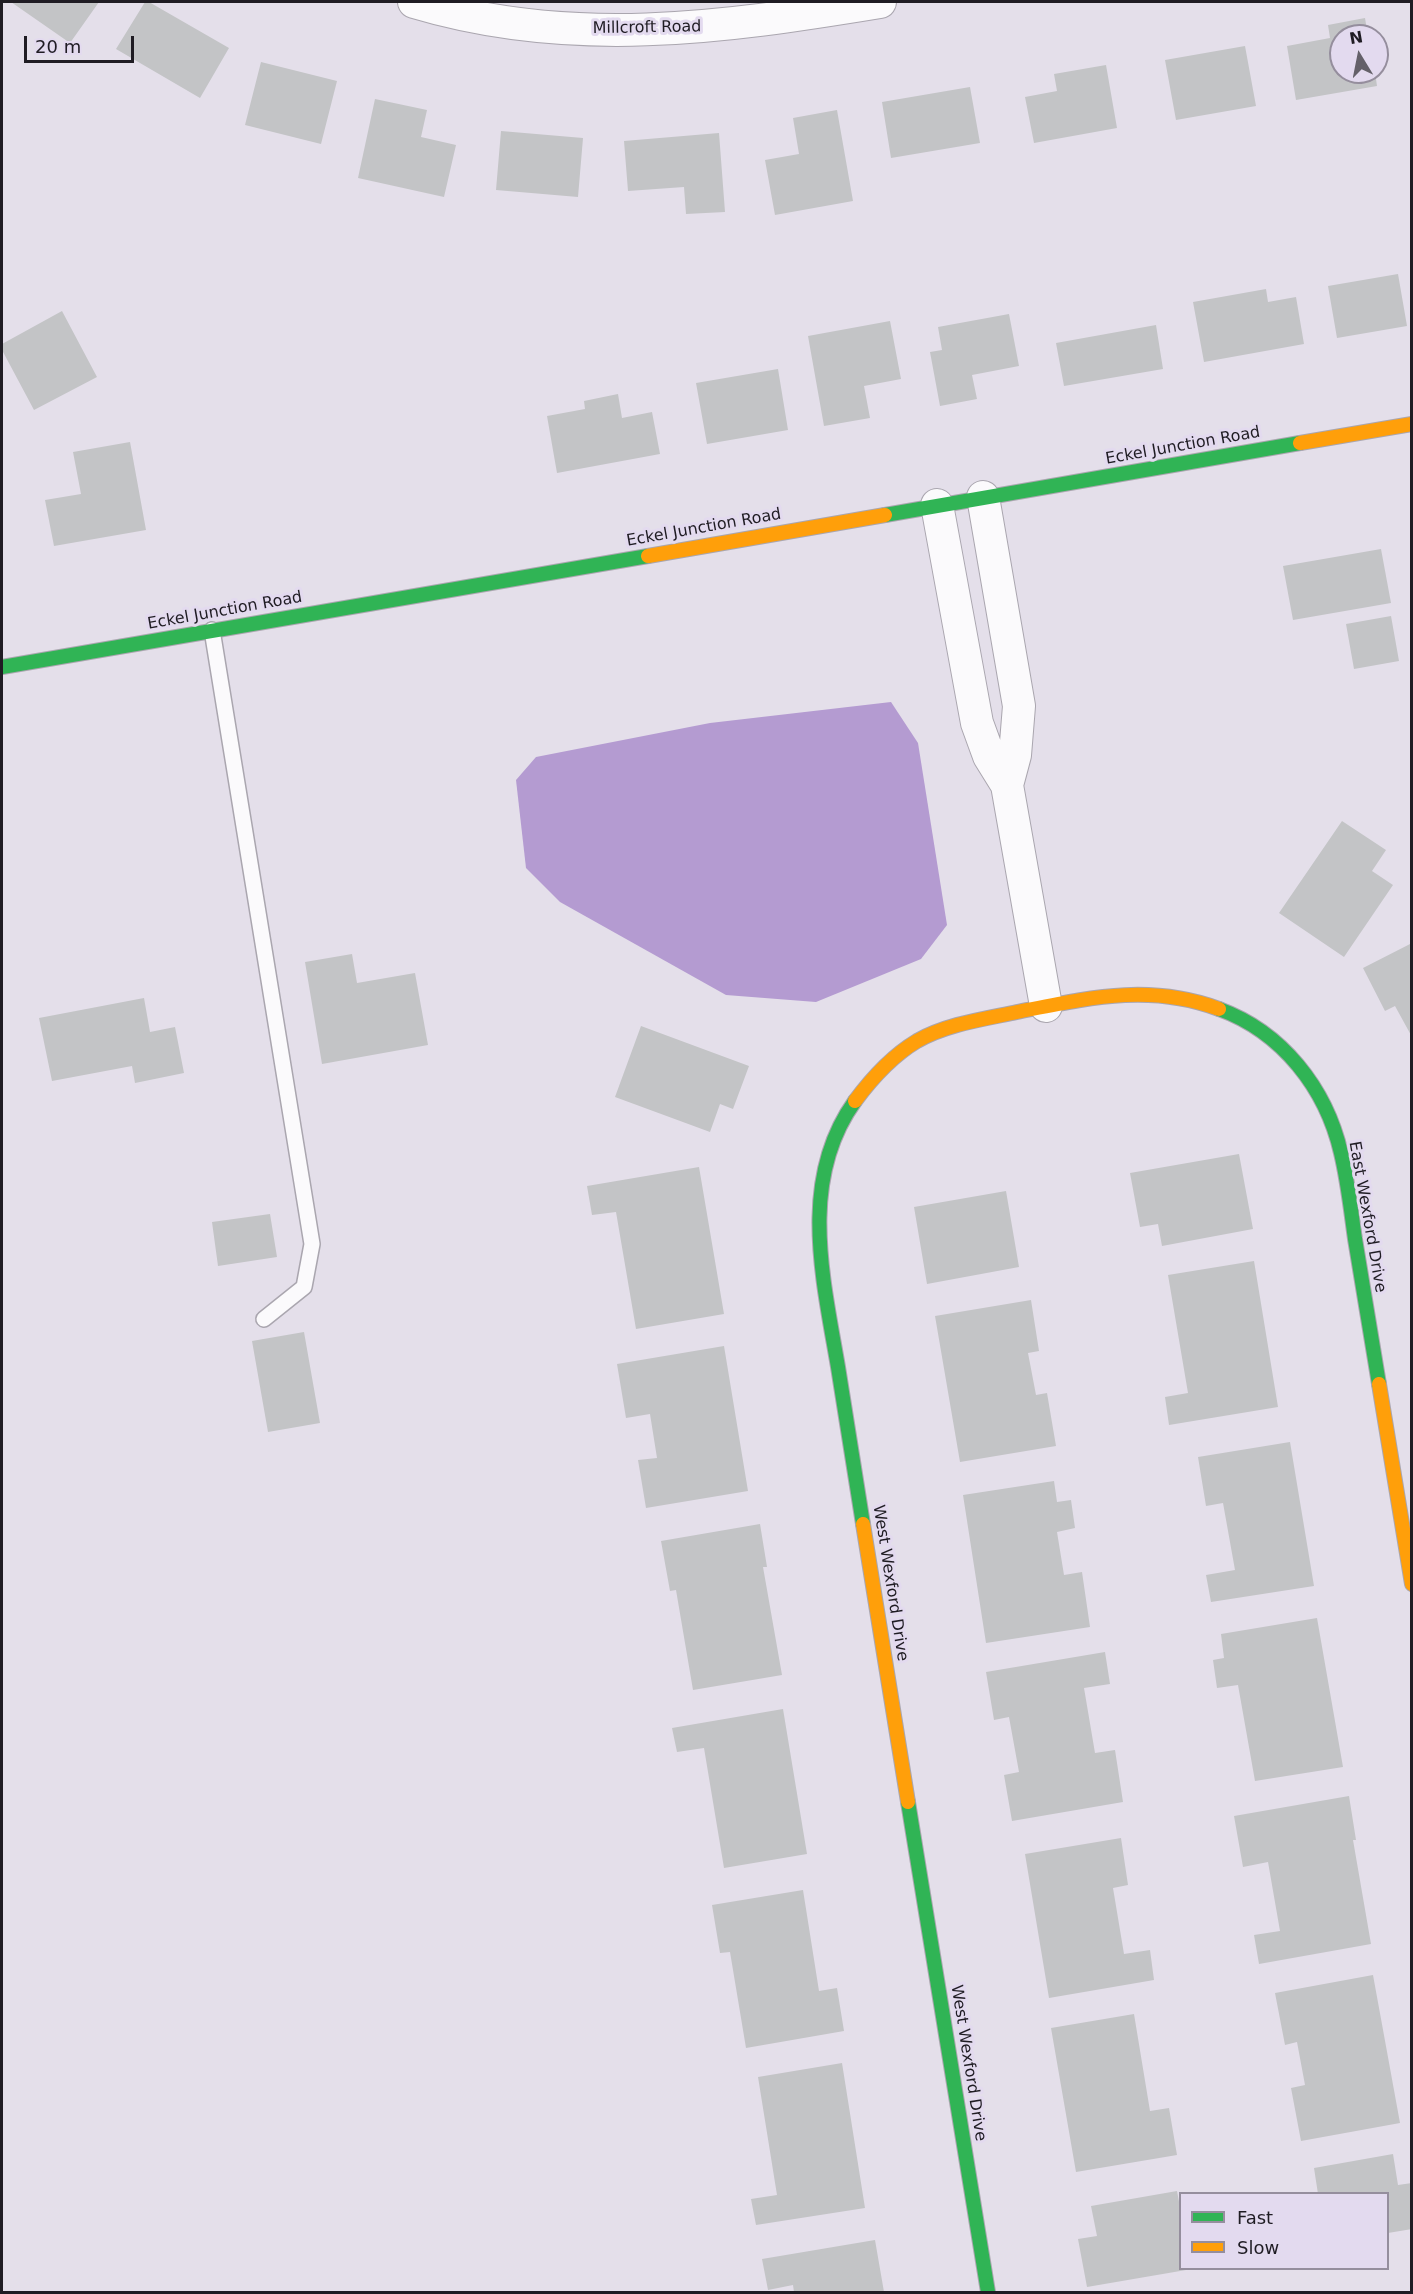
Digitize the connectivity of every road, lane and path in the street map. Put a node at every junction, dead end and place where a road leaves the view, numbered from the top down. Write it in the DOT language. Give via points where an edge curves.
graph roads {
  1 [pos="414,2"];
  2 [pos="880,2"];
  3 [pos="1412,424"];
  4 [pos="983,497"];
  5 [pos="937,505"];
  6 [pos="212,630"];
  7 [pos="2,667"];
  8 [pos="1007,785"];
  9 [pos="1046,1006"];
  10 [pos="264,1319"];
  11 [pos="1412,1584"];
  12 [pos="988,2292"];
  1 -- 2 [label="street, Millcroft Road" via="520,24 604,31 687,29"];
  3 -- 4 [label="street, Eckel Junction Road"];
  4 -- 5 [label="street, Eckel Junction Road"];
  4 -- 8 [label="street" via="1019,705 1015,755"];
  5 -- 6 [label="street, Eckel Junction Road"];
  5 -- 8 [label="street" via="977,723 989,756"];
  6 -- 7 [label="street, Eckel Junction Road"];
  6 -- 10 [label="lane" via="312,1244 304,1287"];
  8 -- 9 [label="street"];
  9 -- 11 [label="street, East Wexford Drive" via="1114,994 1179,997 1217,1006 1255,1025 1287,1050 1307,1077 1328,1114 1341,1152"];
  9 -- 12 [label="street, West Wexford Drive" via="926,1036 900,1053 858,1097 840,1129 819,1207 821,1265"];
}
